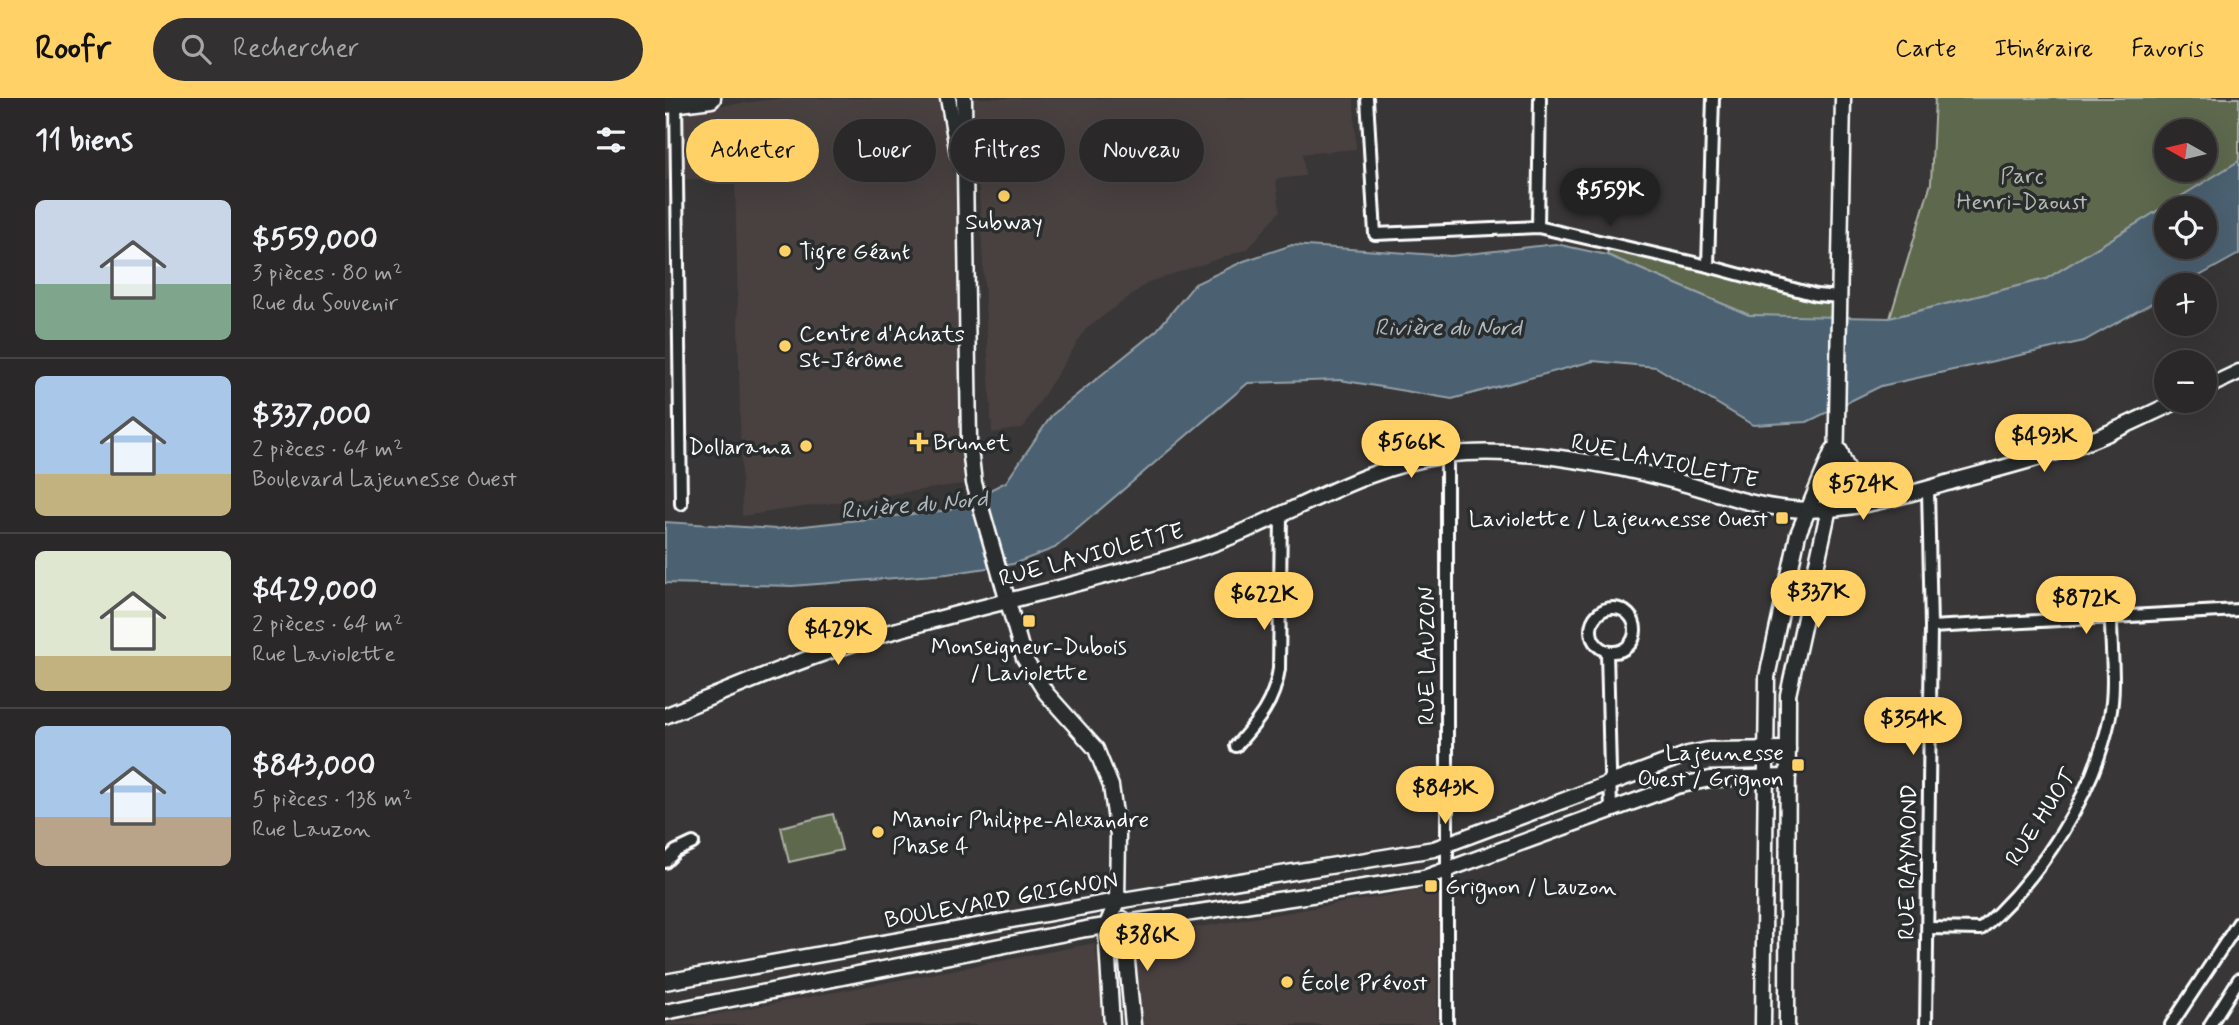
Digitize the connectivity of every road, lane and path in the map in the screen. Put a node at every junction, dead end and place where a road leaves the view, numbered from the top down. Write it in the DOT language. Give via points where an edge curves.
graph roads {
  1 [pos="711,98"];
  2 [pos="948,98"];
  3 [pos="964,98"];
  4 [pos="1367,98"];
  5 [pos="1540,98"];
  6 [pos="1713,98"];
  7 [pos="1843,98"];
  8 [pos="673,102"];
  9 [pos="965,193"];
  10 [pos="1538,227"];
  11 [pos="1708,266"];
  12 [pos="1840,297"];
  13 [pos="2239,372"];
  14 [pos="2217,382"];
  15 [pos="2154,412"];
  16 [pos="1838,432"];
  17 [pos="1447,454"];
  18 [pos="1928,489"];
  19 [pos="1892,498"];
  20 [pos="681,504"];
  21 [pos="1828,509"];
  22 [pos="1807,510"];
  23 [pos="1281,515"];
  24 [pos="1006,601"];
  25 [pos="2239,610"];
  26 [pos="2111,619"];
  27 [pos="1931,626"];
  28 [pos="1607,652"];
  29 [pos="665,716"];
  30 [pos="1235,746"];
  31 [pos="1764,749"];
  32 [pos="1789,749"];
  33 [pos="1788,777"];
  34 [pos="1764,778"];
  35 [pos="1609,781"];
  36 [pos="1611,810"];
  37 [pos="693,843"];
  38 [pos="1448,843"];
  39 [pos="665,862"];
  40 [pos="1449,872"];
  41 [pos="1117,901"];
  42 [pos="2239,922"];
  43 [pos="1126,925"];
  44 [pos="1106,927"];
  45 [pos="1928,928"];
  46 [pos="2239,979"];
  47 [pos="665,982"];
  48 [pos="665,1012"];
  49 [pos="1112,1025"];
  50 [pos="1133,1025"];
  51 [pos="1447,1025"];
  52 [pos="1763,1025"];
  53 [pos="1787,1025"];
  54 [pos="1927,1025"];
  55 [pos="2171,1025"];
  56 [pos="2210,1025"];
  1 -- 8 [label="main road"];
  2 -- 9 [label="street"];
  3 -- 9 [label="street"];
  4 -- 10 [label="street" via="1375,234"];
  5 -- 10 [label="street"];
  6 -- 11 [label="street"];
  7 -- 12 [label="street"];
  8 -- 20 [label="street"];
  9 -- 24 [label="street" via="969,440 974,482"];
  10 -- 11 [label="street"];
  11 -- 12 [label="street" via="1816,295"];
  12 -- 16 [label="street"];
  13 -- 14 [label="street"];
  15 -- 18 [label="street, RUE LAVIOLETTE" via="2082,444"];
  16 -- 19 [label="street" via="1845,466 1854,480"];
  16 -- 21 [label="street" via="1836,476"];
  16 -- 22 [label="street" via="1820,487"];
  17 -- 22 [label="street, RUE LAVIOLETTE" via="1499,453 1575,461 1671,480 1749,502"];
  17 -- 23 [label="street, RUE LAVIOLETTE" via="1351,481"];
  17 -- 38 [label="street, RUE LAUZON"];
  18 -- 19 [label="street, RUE LAVIOLETTE"];
  18 -- 27 [label="street, RUE RAYMOND"];
  19 -- 21 [label="street, RUE LAVIOLETTE"];
  21 -- 22 [label="street, RUE LAVIOLETTE"];
  21 -- 32 [label="street" via="1791,674"];
  22 -- 31 [label="street" via="1767,677"];
  23 -- 24 [label="street, RUE LAVIOLETTE" via="1195,550"];
  23 -- 30 [label="street" via="1275,692 1265,713"];
  24 -- 29 [label="street, RUE LAVIOLETTE" via="812,657"];
  24 -- 41 [label="street" via="1033,676 1081,729 1105,767 1117,811"];
  25 -- 26 [label="street"];
  26 -- 27 [label="street"];
  26 -- 45 [label="street, RUE HUOT" via="2111,713 2094,774 2044,858 1998,914 1981,929"];
  27 -- 45 [label="street, RUE RAYMOND"];
  28 -- 28 [label="street" via="1592,639 1593,621 1605,610 1621,610 1631,618 1635,635 1625,649"];
  28 -- 35 [label="street"];
  31 -- 32 [label="street, BOULEVARD GRIGNON"];
  31 -- 34 [label="street"];
  31 -- 35 [label="street, BOULEVARD GRIGNON" via="1688,754"];
  32 -- 33 [label="street"];
  33 -- 34 [label="street, BOULEVARD GRIGNON"];
  33 -- 53 [label="street"];
  34 -- 36 [label="street, BOULEVARD GRIGNON" via="1694,782"];
  34 -- 52 [label="street"];
  35 -- 36 [label="street"];
  35 -- 38 [label="street, BOULEVARD GRIGNON"];
  36 -- 40 [label="street, BOULEVARD GRIGNON"];
  37 -- 39 [label="street"];
  38 -- 40 [label="street, RUE LAUZON"];
  38 -- 41 [label="street, BOULEVARD GRIGNON"];
  40 -- 43 [label="street, BOULEVARD GRIGNON"];
  40 -- 51 [label="street, RUE LAUZON"];
  41 -- 43 [label="street"];
  41 -- 44 [label="street"];
  41 -- 47 [label="street, BOULEVARD GRIGNON"];
  42 -- 55 [label="street"];
  43 -- 44 [label="street, BOULEVARD GRIGNON"];
  43 -- 50 [label="street"];
  44 -- 48 [label="street, BOULEVARD GRIGNON"];
  44 -- 49 [label="street"];
  45 -- 54 [label="street, RUE RAYMOND"];
  46 -- 56 [label="street"];
}
